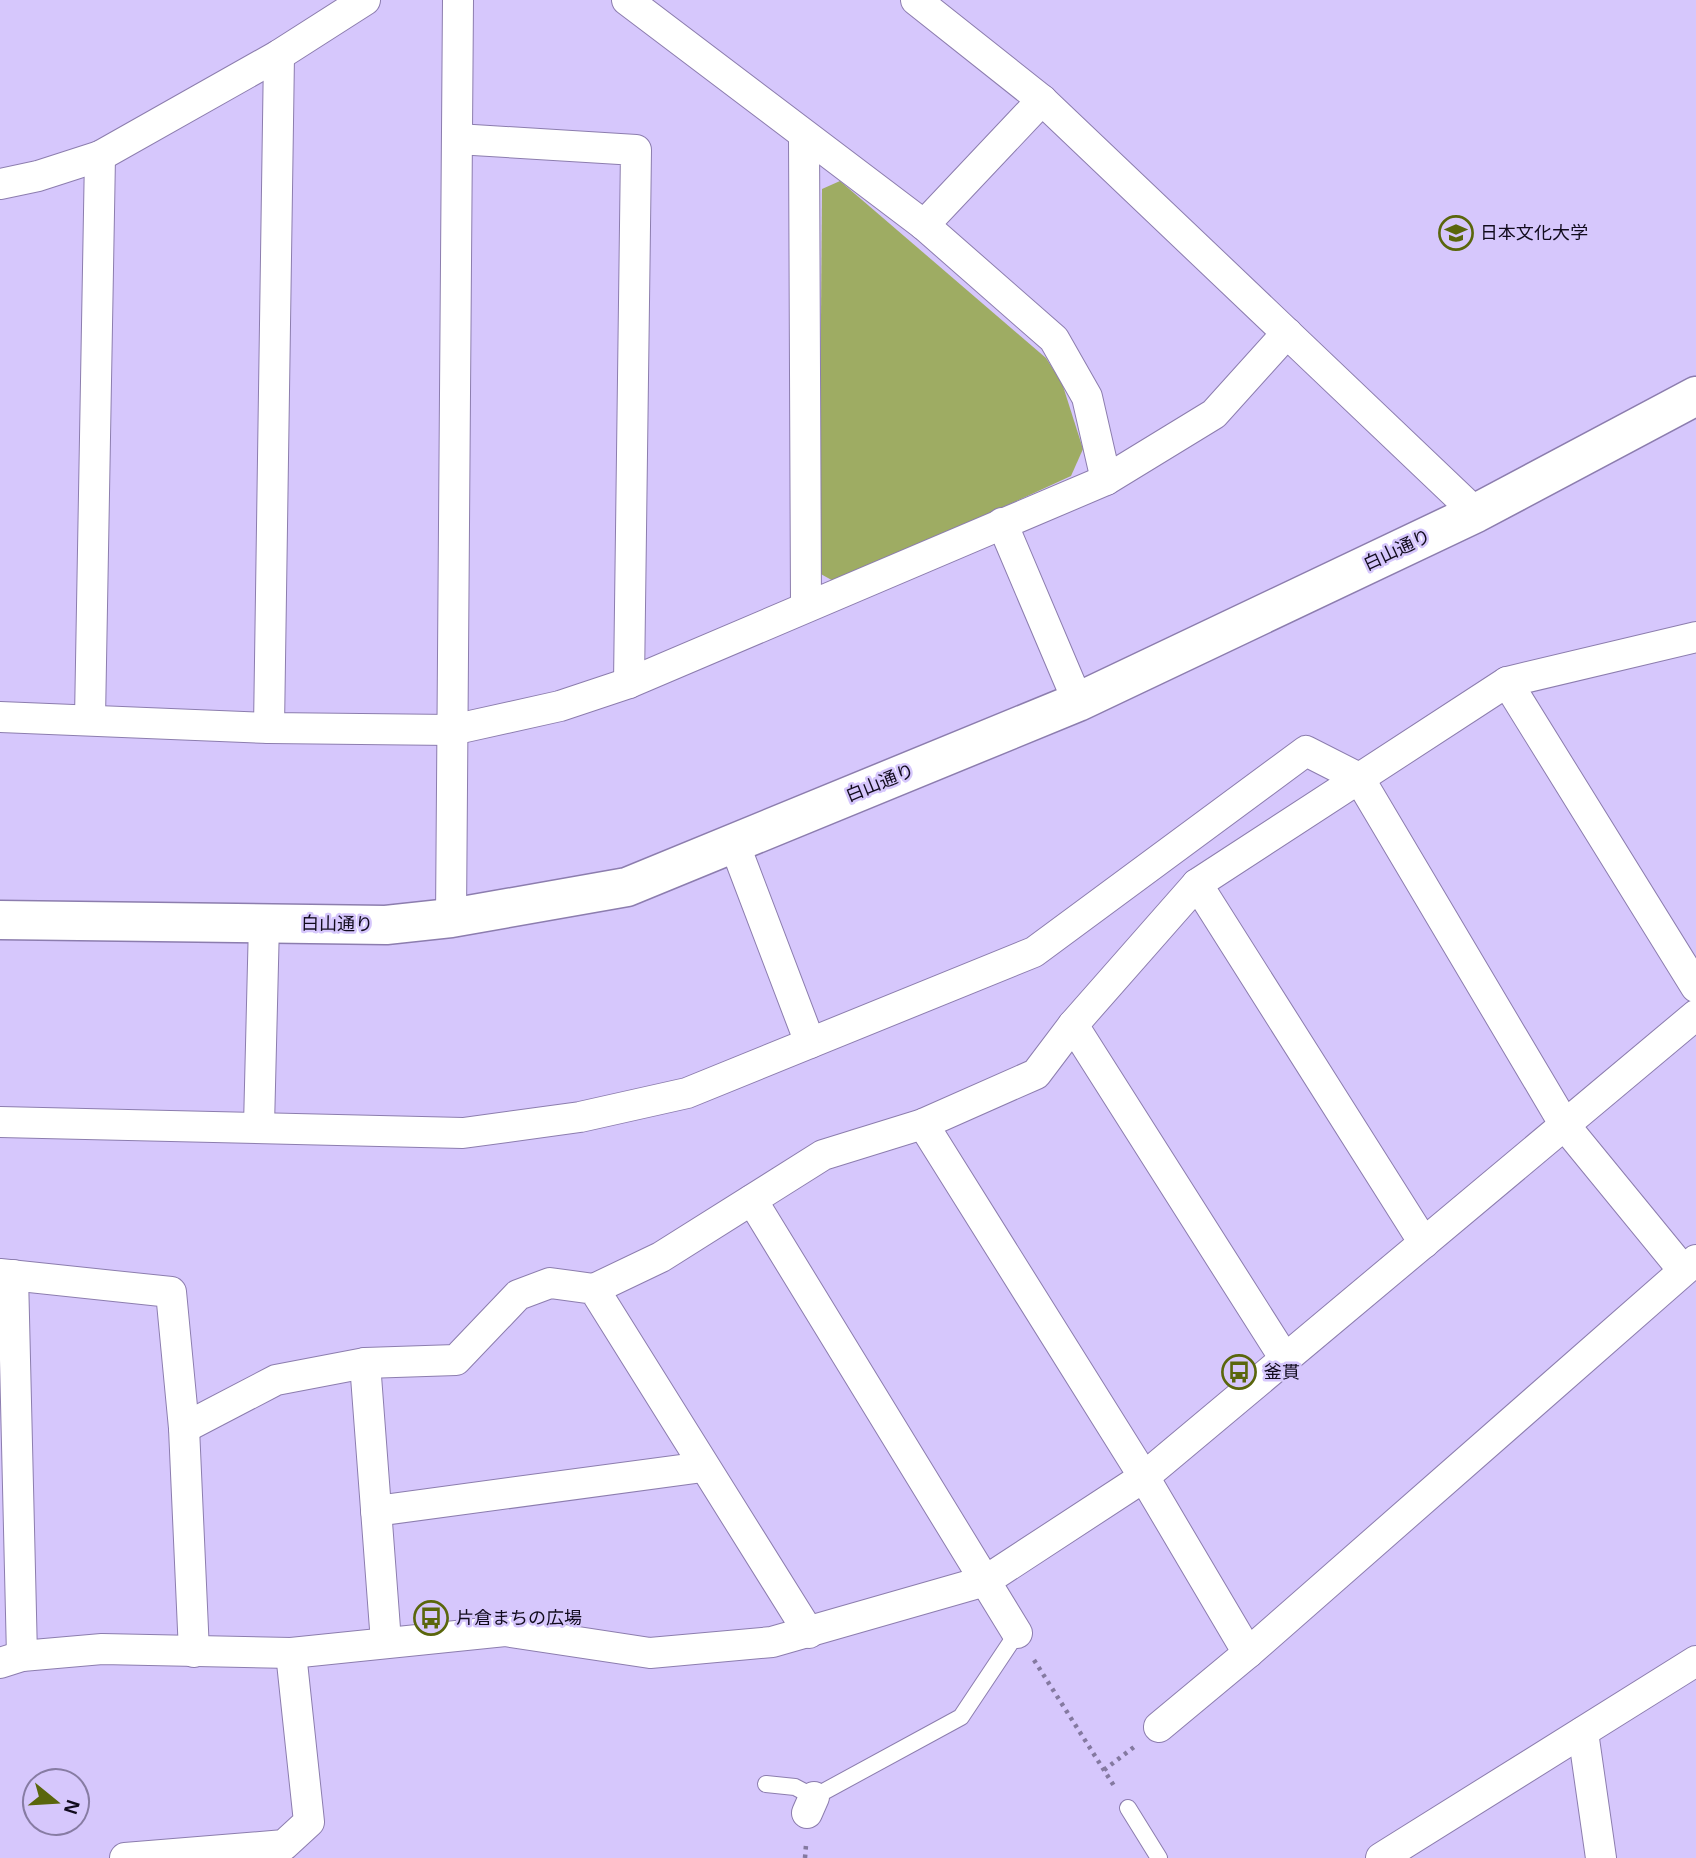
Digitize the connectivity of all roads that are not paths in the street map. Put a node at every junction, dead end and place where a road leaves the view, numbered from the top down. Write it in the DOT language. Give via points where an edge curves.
graph roads {
  1 [pos="458,0"];
  2 [pos="626,0"];
  3 [pos="916,0"];
  4 [pos="358,2"];
  5 [pos="279,55"];
  6 [pos="1042,100"];
  7 [pos="804,136"];
  8 [pos="457,139"];
  9 [pos="100,156"];
  10 [pos="0,184"];
  11 [pos="923,225"];
  12 [pos="1287,333"];
  13 [pos="1696,396"];
  14 [pos="1106,481"];
  15 [pos="1476,513"];
  16 [pos="1002,523"];
  17 [pos="806,607"];
  18 [pos="1694,641"];
  19 [pos="1507,682"];
  20 [pos="629,683"];
  21 [pos="1078,702"];
  22 [pos="0,717"];
  23 [pos="90,719"];
  24 [pos="269,728"];
  25 [pos="452,730"];
  26 [pos="1359,778"];
  27 [pos="734,844"];
  28 [pos="1197,884"];
  29 [pos="451,918"];
  30 [pos="0,920"];
  31 [pos="264,923"];
  32 [pos="1696,987"];
  33 [pos="1696,1015"];
  34 [pos="1073,1025"];
  35 [pos="810,1043"];
  36 [pos="0,1122"];
  37 [pos="923,1124"];
  38 [pos="259,1126"];
  39 [pos="1566,1127"];
  40 [pos="752,1200"];
  41 [pos="1424,1242"];
  42 [pos="1690,1265"];
  43 [pos="7,1275"];
  44 [pos="594,1289"];
  45 [pos="1285,1359"];
  46 [pos="365,1363"];
  47 [pos="184,1428"];
  48 [pos="703,1467"];
  49 [pos="1144,1477"];
  50 [pos="376,1511"];
  51 [pos="985,1581"];
  52 [pos="809,1633"];
  53 [pos="1017,1633"];
  54 [pos="386,1642"];
  55 [pos="194,1652"];
  56 [pos="291,1653"];
  57 [pos="1248,1653"];
  58 [pos="11,1660"];
  59 [pos="1696,1661"];
  60 [pos="1159,1727"];
  61 [pos="1583,1732"];
  62 [pos="766,1784"];
  63 [pos="1128,1808"];
  64 [pos="1426,1844"];
  65 [pos="125,1858"];
  66 [pos="1159,1858"];
  67 [pos="1381,1858"];
  68 [pos="1601,1858"];
  1 -- 8 [label="street"];
  2 -- 7 [label="street"];
  3 -- 6 [label="street"];
  4 -- 5 [label="street"];
  5 -- 9 [label="street"];
  5 -- 24 [label="street"];
  6 -- 11 [label="street"];
  6 -- 12 [label="street"];
  7 -- 11 [label="street"];
  7 -- 17 [label="street"];
  8 -- 20 [label="street" via="636,150"];
  8 -- 25 [label="street"];
  9 -- 10 [label="street"];
  9 -- 23 [label="street"];
  11 -- 14 [label="street" via="1054,340 1087,397"];
  12 -- 14 [label="street" via="1214,414"];
  12 -- 15 [label="street"];
  13 -- 15 [label="street, 白山通り"];
  14 -- 16 [label="street"];
  15 -- 21 [label="street, 白山通り"];
  16 -- 17 [label="street"];
  16 -- 21 [label="street"];
  17 -- 20 [label="street"];
  18 -- 19 [label="street"];
  19 -- 26 [label="street"];
  19 -- 32 [label="street"];
  20 -- 25 [label="street" via="560,706"];
  21 -- 27 [label="street, 白山通り"];
  22 -- 23 [label="street"];
  23 -- 24 [label="street"];
  24 -- 25 [label="street"];
  25 -- 29 [label="street"];
  26 -- 28 [label="street"];
  26 -- 35 [label="street" via="1306,751 1034,952"];
  26 -- 39 [label="street"];
  27 -- 29 [label="street, 白山通り" via="626,887"];
  27 -- 35 [label="street"];
  28 -- 34 [label="street"];
  28 -- 41 [label="street"];
  29 -- 31 [label="street, 白山通り" via="386,925"];
  30 -- 31 [label="street, 白山通り"];
  31 -- 38 [label="street"];
  33 -- 39 [label="street"];
  34 -- 37 [label="street" via="1036,1074"];
  34 -- 45 [label="street"];
  35 -- 38 [label="street" via="687,1093 580,1117 463,1133"];
  36 -- 38 [label="street"];
  37 -- 40 [label="street" via="823,1155"];
  37 -- 49 [label="street"];
  39 -- 41 [label="street"];
  39 -- 42 [label="street"];
  40 -- 44 [label="street" via="661,1257"];
  40 -- 51 [label="street"];
  41 -- 45 [label="street"];
  42 -- 57 [label="street"];
  43 -- 47 [label="street" via="171,1292"];
  43 -- 58 [label="street"];
  44 -- 46 [label="street" via="550,1283 518,1295 456,1360"];
  44 -- 48 [label="street"];
  45 -- 49 [label="street"];
  46 -- 47 [label="street" via="276,1380"];
  46 -- 50 [label="street"];
  47 -- 55 [label="street"];
  48 -- 50 [label="street"];
  48 -- 52 [label="street"];
  49 -- 51 [label="street"];
  49 -- 57 [label="street"];
  50 -- 54 [label="street"];
  51 -- 52 [label="street"];
  51 -- 53 [label="street"];
  52 -- 54 [label="street" via="772,1642 650,1653 505,1631"];
  53 -- 62 [label="lane" via="961,1717 811,1805 796,1787"];
  54 -- 56 [label="street"];
  55 -- 56 [label="street"];
  55 -- 58 [label="street" via="102,1649"];
  56 -- 65 [label="street" via="309,1822 284,1845"];
  57 -- 60 [label="street"];
  59 -- 61 [label="street"];
  61 -- 64 [label="street"];
  61 -- 68 [label="street"];
  63 -- 66 [label="lane"];
  64 -- 67 [label="street"];
}
